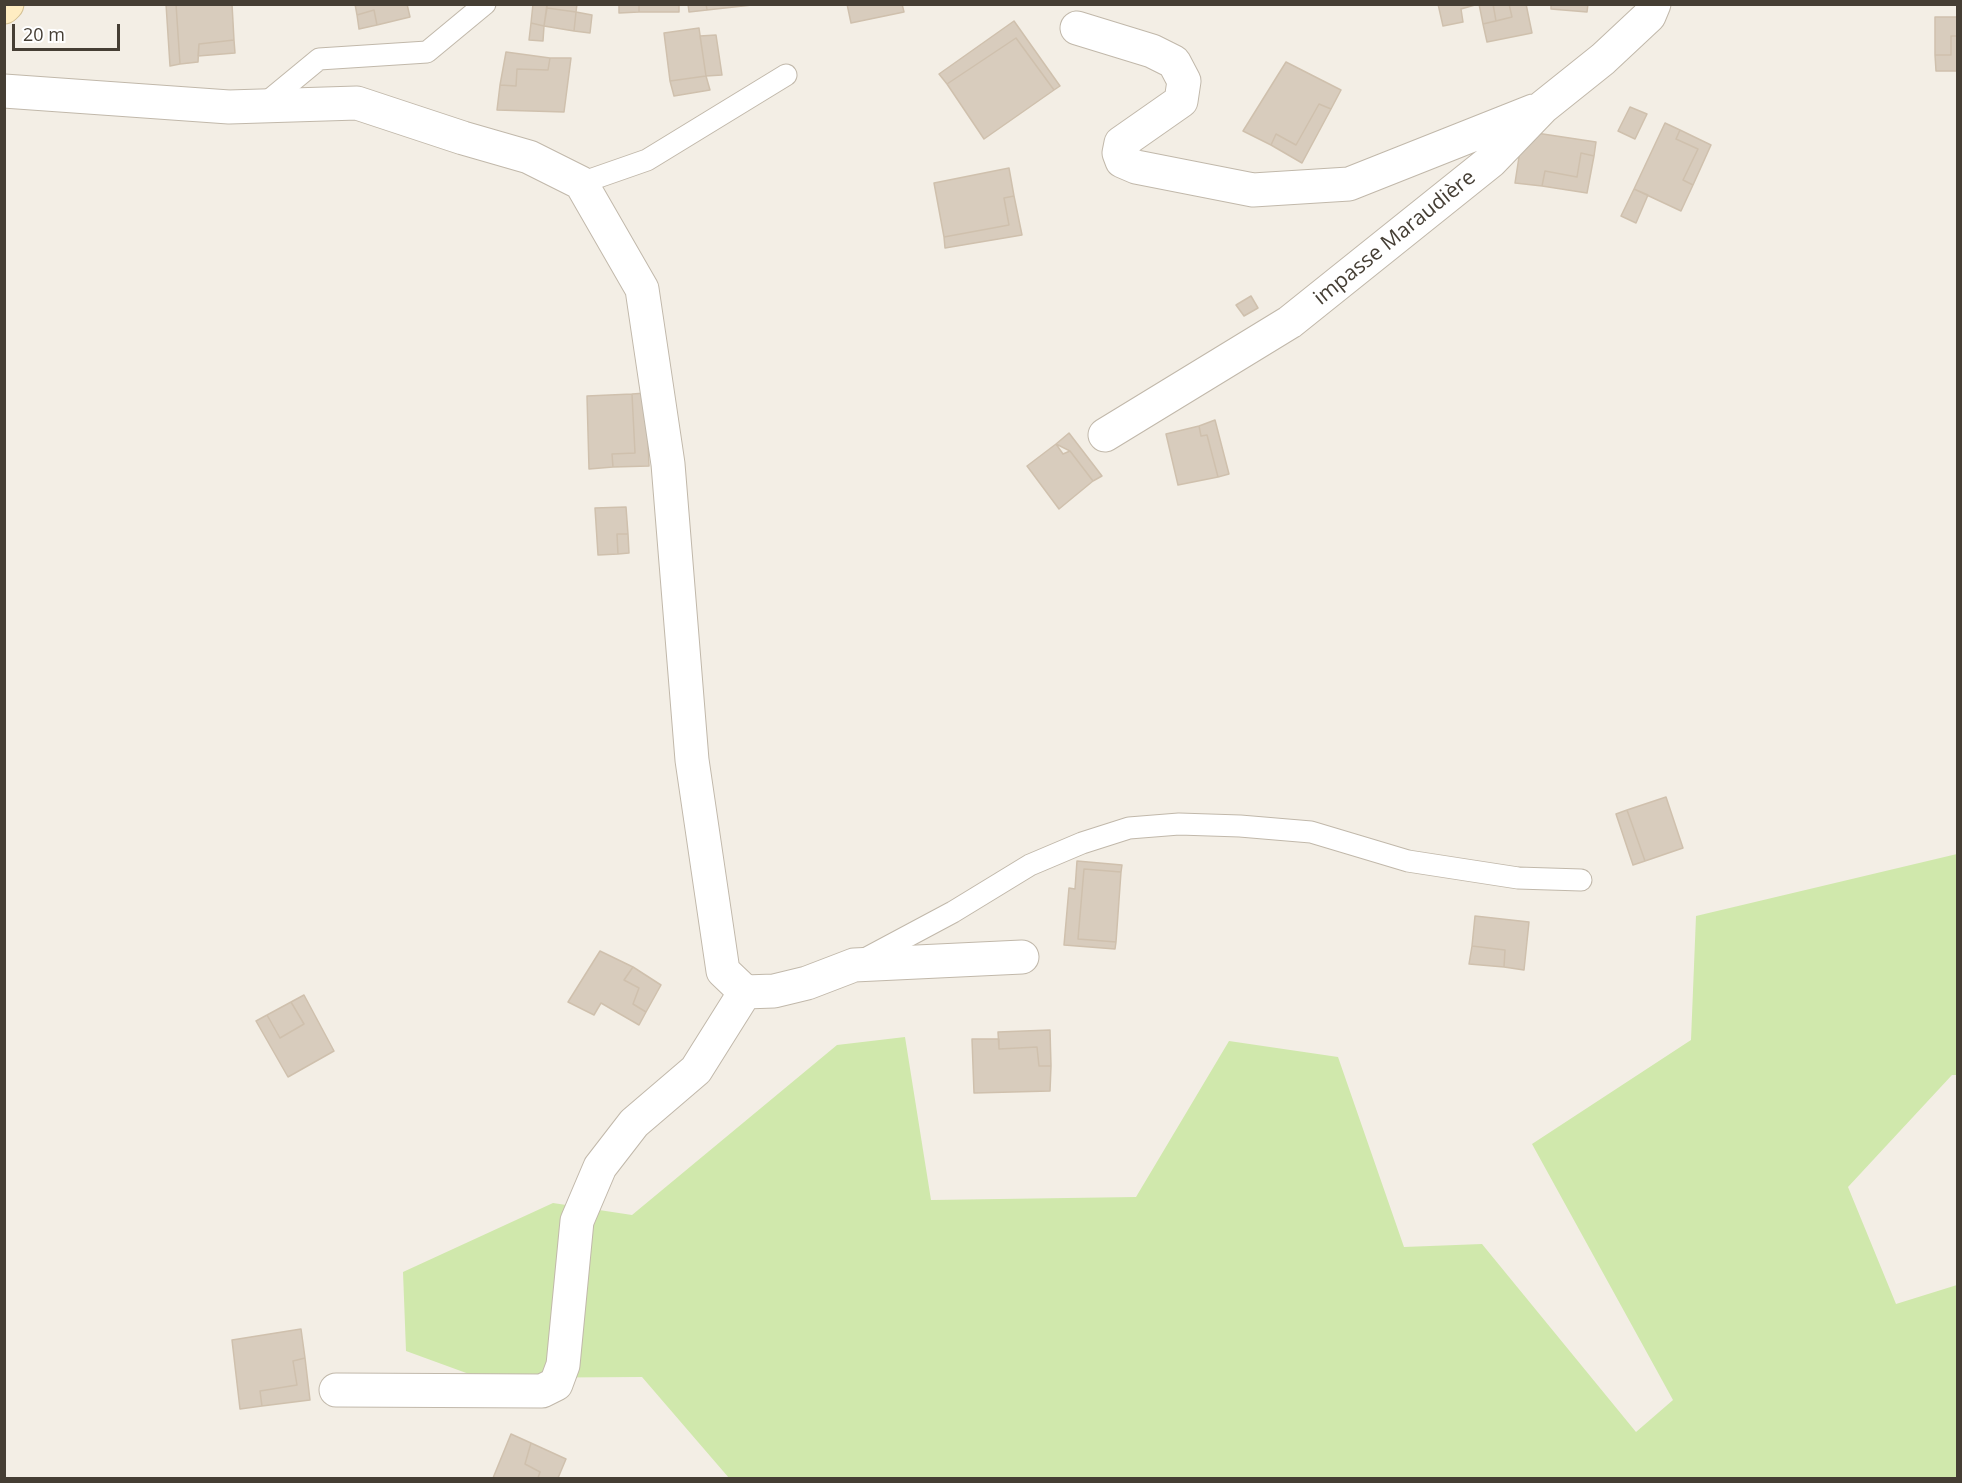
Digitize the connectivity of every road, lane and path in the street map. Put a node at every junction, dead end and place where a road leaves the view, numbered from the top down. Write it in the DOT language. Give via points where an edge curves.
graph roads {
  1 [pos="485,4"];
  2 [pos="1654,4"];
  3 [pos="1077,28"];
  4 [pos="786,75"];
  5 [pos="4,91"];
  6 [pos="262,106"];
  7 [pos="1543,107"];
  8 [pos="581,183"];
  9 [pos="1105,435"];
  10 [pos="1581,880"];
  11 [pos="1022,957"];
  12 [pos="854,965"];
  13 [pos="745,992"];
  14 [pos="336,1390"];
  1 -- 6 [label="lane" via="427,52 319,59"];
  2 -- 7 [label="street, impasse Maraudière" via="1649,16 1604,59"];
  3 -- 7 [label="street" via="1152,51 1174,62 1184,81 1181,101 1121,143 1122,161 1253,190 1349,184"];
  4 -- 8 [label="lane" via="648,160"];
  5 -- 6 [label="street"];
  6 -- 8 [label="street" via="357,103 530,157"];
  7 -- 9 [label="street, impasse Maraudière" via="1491,161 1290,322"];
  8 -- 13 [label="street" via="642,289 668,464 692,760 723,971"];
  10 -- 12 [label="lane" via="1518,878 1408,861 1311,832 1179,824 1129,828 1030,865"];
  11 -- 12 [label="street"];
  12 -- 13 [label="street" via="774,991"];
  13 -- 14 [label="street" via="696,1070 634,1123 600,1167 577,1221 563,1365 556,1384 542,1390"];
}
